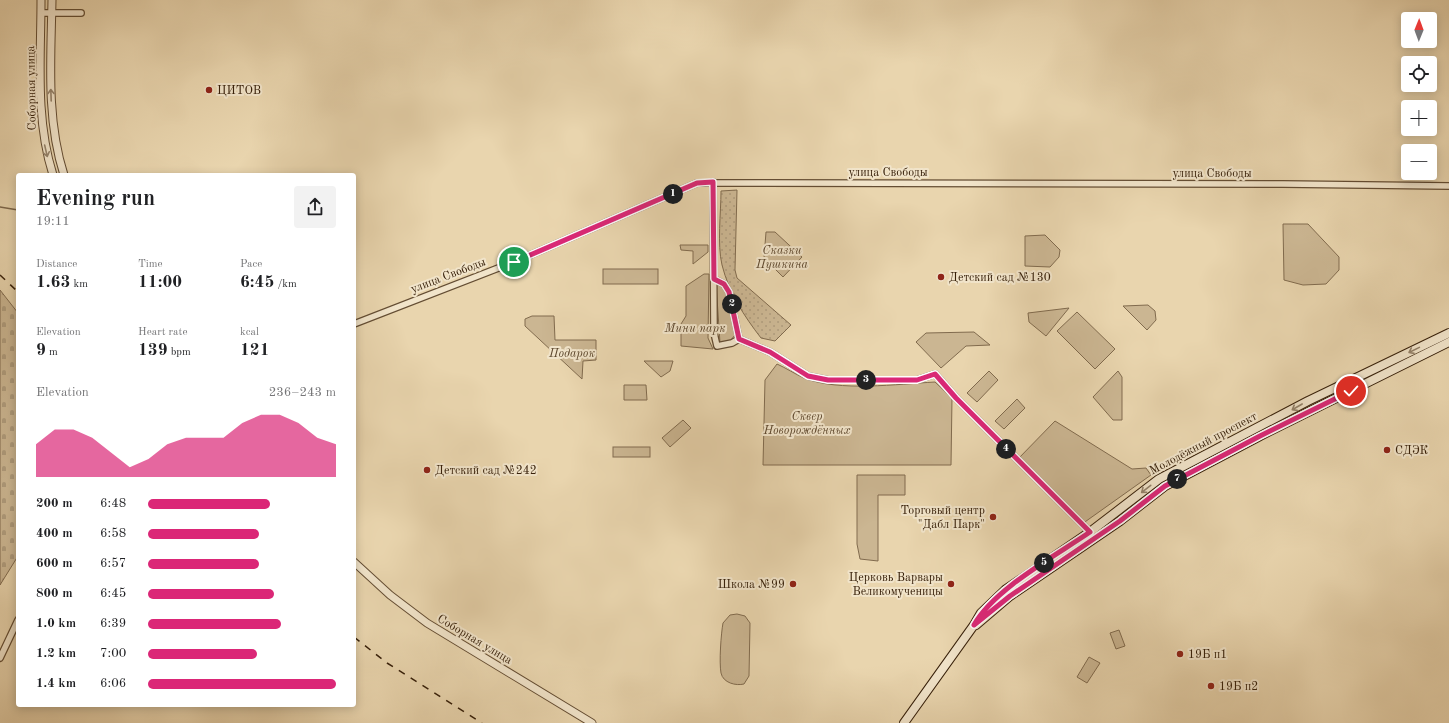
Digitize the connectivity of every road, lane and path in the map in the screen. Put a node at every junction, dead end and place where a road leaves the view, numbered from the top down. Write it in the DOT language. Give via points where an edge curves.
graph roads {
  1 [pos="41,0"];
  2 [pos="52,0"];
  3 [pos="41,13"];
  4 [pos="51,13"];
  5 [pos="81,13"];
  6 [pos="52,173"];
  7 [pos="63,173"];
  8 [pos="713,182"];
  9 [pos="1449,186"];
  10 [pos="714,279"];
  11 [pos="356,323"];
  12 [pos="1449,333"];
  13 [pos="739,339"];
  14 [pos="1449,342"];
  15 [pos="1090,532"];
  16 [pos="356,564"];
  17 [pos="16,624"];
  18 [pos="974,625"];
  19 [pos="0,658"];
  20 [pos="592,723"];
  21 [pos="904,723"];
  1 -- 3 [label="street, Соборная улица"];
  2 -- 4 [label="street, Соборная улица"];
  3 -- 4 [label="street"];
  3 -- 6 [label="street, Соборная улица, one-way" via="42,120"];
  4 -- 5 [label="street"];
  7 -- 4 [label="street, Соборная улица, one-way" via="57,148 51,101"];
  8 -- 9 [label="street, улица Свободы"];
  8 -- 10 [label="street"];
  8 -- 11 [label="street, улица Свободы" via="697,183 514,262"];
  10 -- 13 [label="street" via="724,284 729,292"];
  10 -- 13 [label="street" via="714,334 717,346"];
  12 -- 15 [label="main road, Молодёжный проспект, one-way" via="1308,401 1159,479"];
  13 -- 15 [label="street" via="770,352 808,376 828,380 917,380 935,374"];
  14 -- 18 [label="main road, Молодёжный проспект" via="1165,486 1120,521 1010,596"];
  15 -- 18 [label="main road, Молодёжный проспект" via="1005,590 981,613"];
  16 -- 20 [label="street, Соборная улица" via="396,600 427,623"];
  17 -- 19 [label="street"];
  18 -- 21 [label="main road, Молодёжный проспект"];
}
